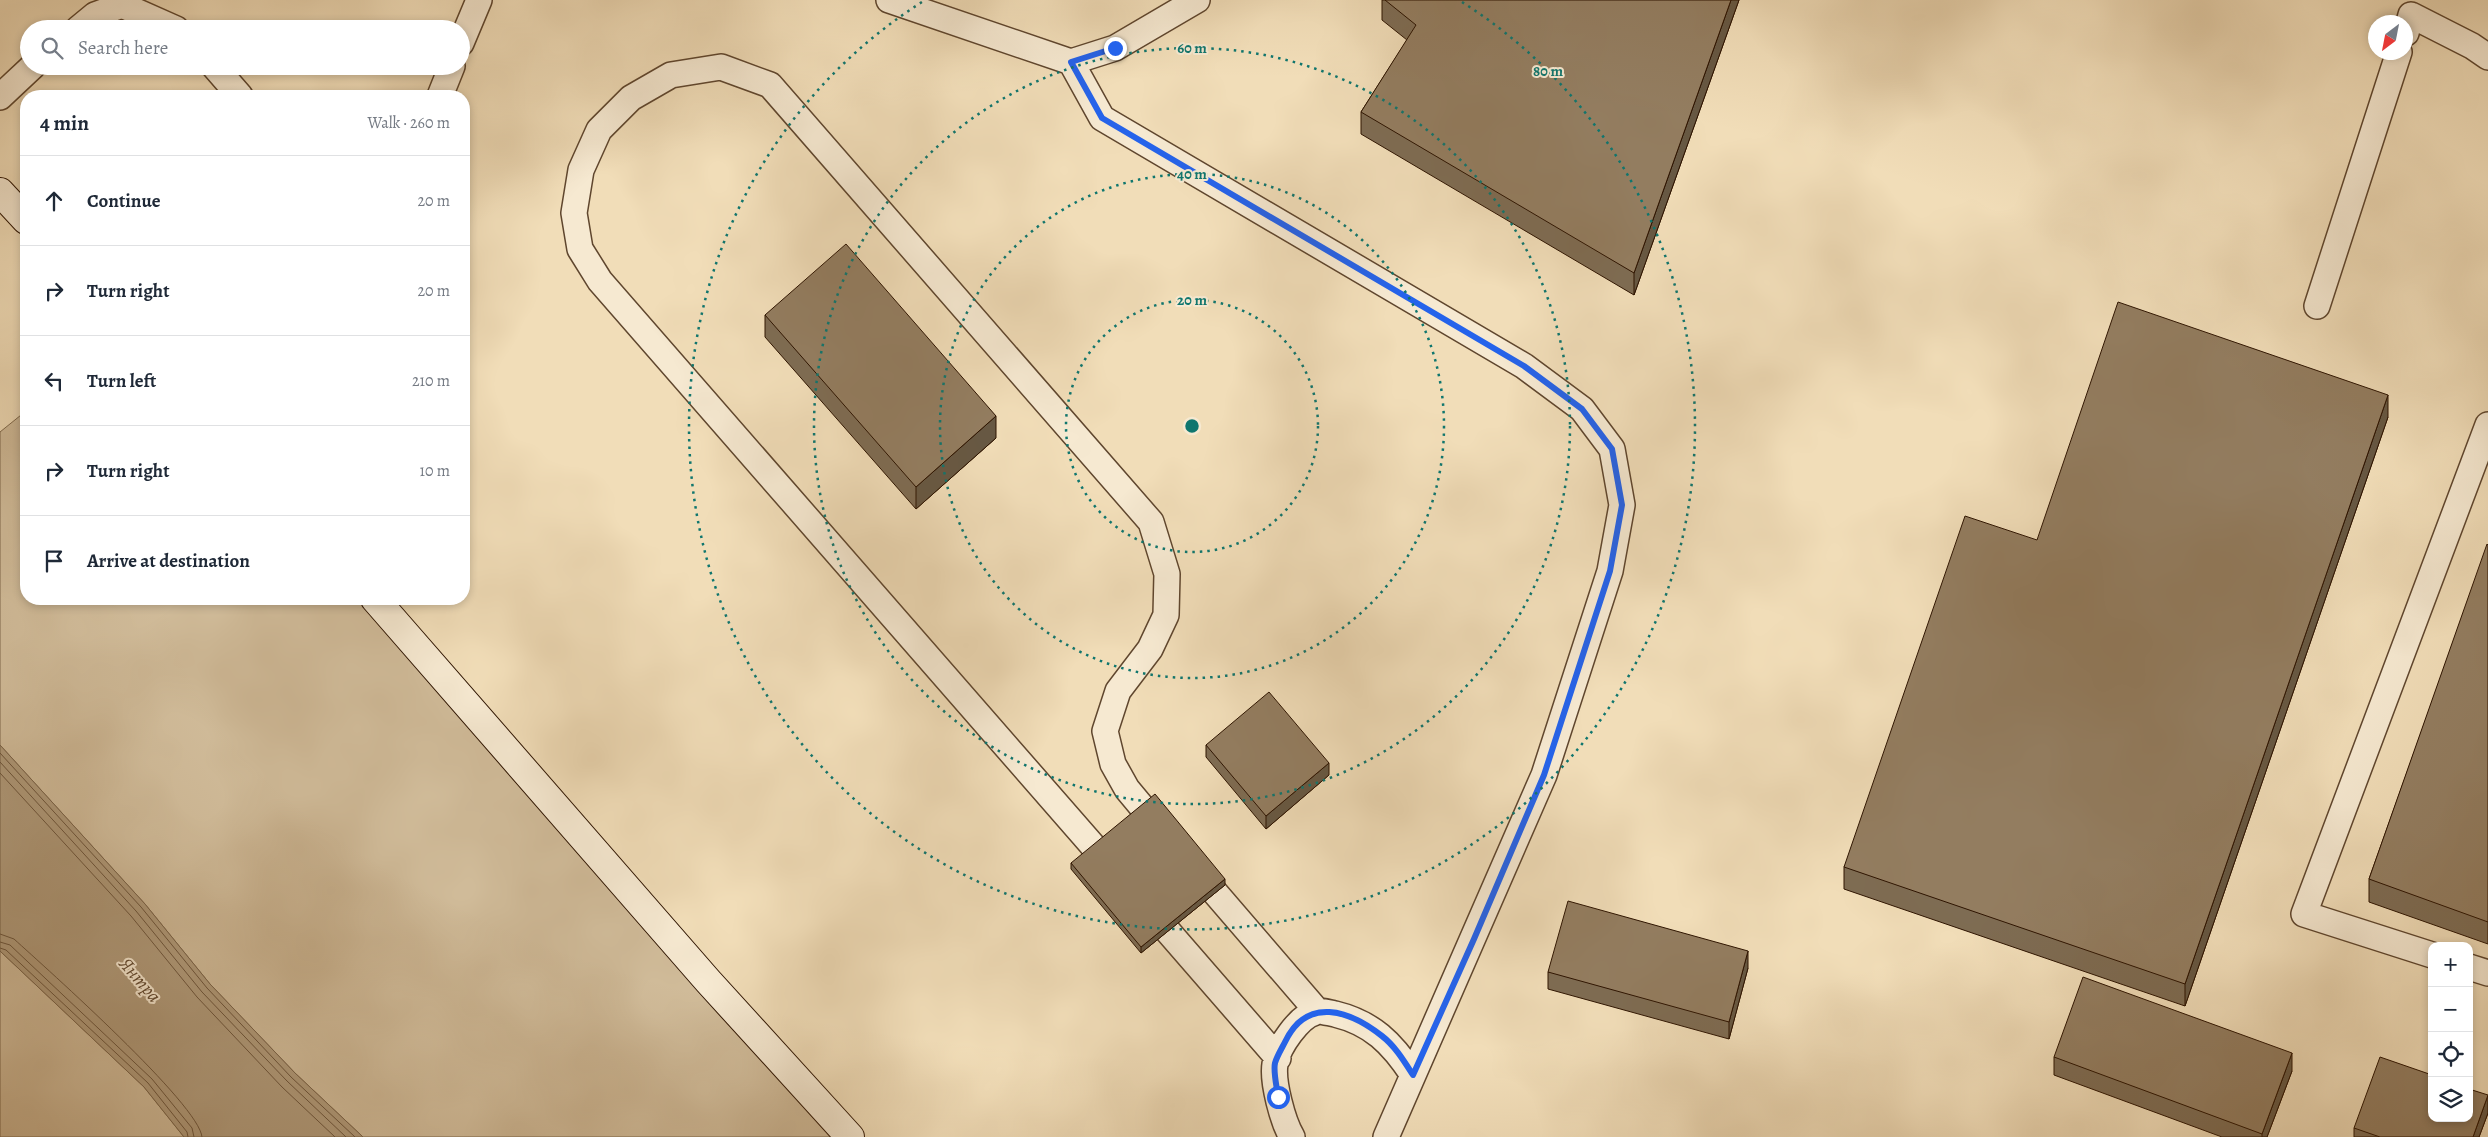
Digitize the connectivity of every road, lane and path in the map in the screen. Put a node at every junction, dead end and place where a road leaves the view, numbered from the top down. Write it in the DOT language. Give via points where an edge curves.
graph roads {
  1 [pos="479,0"];
  2 [pos="889,0"];
  3 [pos="1197,0"];
  4 [pos="2413,16"];
  5 [pos="89,20"];
  6 [pos="156,20"];
  7 [pos="470,22"];
  8 [pos="2488,57"];
  9 [pos="2396,60"];
  10 [pos="1071,62"];
  11 [pos="24,75"];
  12 [pos="222,75"];
  13 [pos="448,75"];
  14 [pos="235,90"];
  15 [pos="442,90"];
  16 [pos="0,97"];
  17 [pos="0,192"];
  18 [pos="20,214"];
  19 [pos="2317,306"];
  20 [pos="2488,425"];
  21 [pos="380,605"];
  22 [pos="2428,954"];
  23 [pos="2473,968"];
  24 [pos="2488,973"];
  25 [pos="1317,1011"];
  26 [pos="1278,1058"];
  27 [pos="1413,1075"];
  28 [pos="850,1137"];
  29 [pos="1292,1137"];
  30 [pos="1386,1137"];
  1 -- 7 [label="lane"];
  2 -- 10 [label="lane"];
  3 -- 10 [label="lane" via="1115,48"];
  4 -- 8 [label="lane"];
  5 -- 6 [label="lane" via="122,5"];
  9 -- 19 [label="lane"];
  10 -- 27 [label="lane" via="1102,118 1524,366 1582,409 1612,449 1622,505 1610,571 1544,775"];
  11 -- 16 [label="lane"];
  12 -- 14 [label="lane"];
  13 -- 15 [label="lane"];
  17 -- 18 [label="main road"];
  20 -- 22 [label="lane" via="2304,914"];
  21 -- 28 [label="main road" via="708,981"];
  23 -- 24 [label="lane"];
  25 -- 26 [label="lane" via="1291,1030"];
  25 -- 26 [label="lane" via="1132,796 1113,764 1105,730 1118,691 1150,649 1166,615 1167,574 1151,522 770,85 720,67 671,75 631,98 599,130 581,170 574,213 580,249 600,280"];
  25 -- 27 [label="lane" via="1355,1019 1382,1036"];
  26 -- 29 [label="lane" via="1275,1063 1278,1097"];
  27 -- 30 [label="lane"];
}
